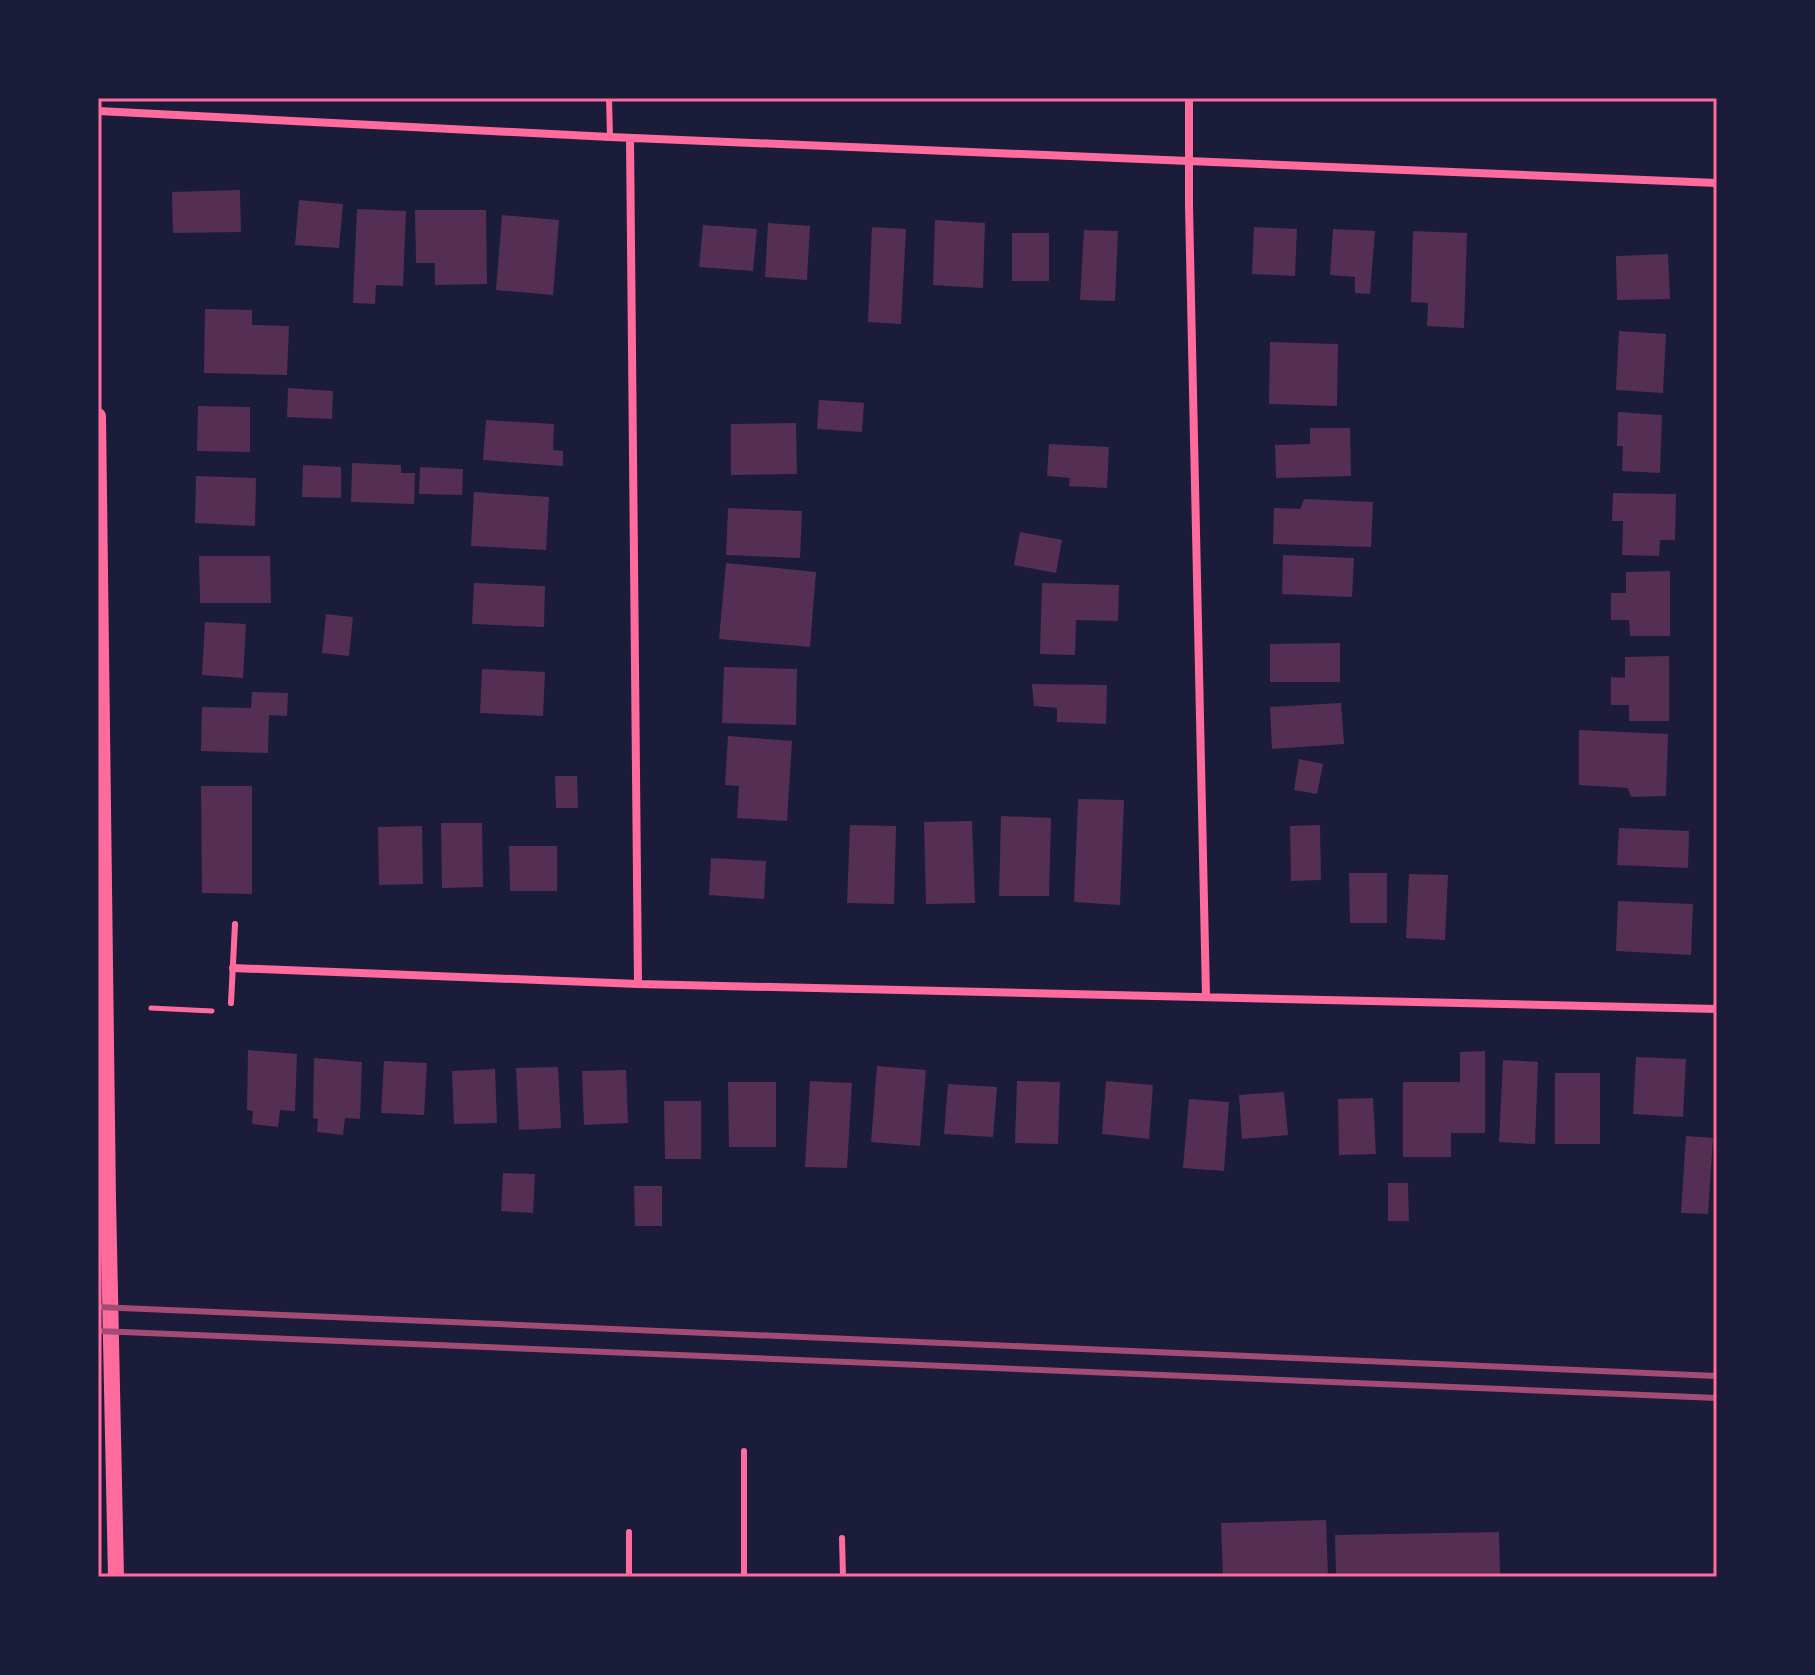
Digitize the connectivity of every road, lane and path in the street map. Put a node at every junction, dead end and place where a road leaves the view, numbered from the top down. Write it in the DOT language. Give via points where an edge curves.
graph roads {
  1 [pos="609,98"];
  2 [pos="1189,98"];
  3 [pos="98,111"];
  4 [pos="610,137"];
  5 [pos="630,138"];
  6 [pos="1189,161"];
  7 [pos="1717,183"];
  8 [pos="98,416"];
  9 [pos="98,545"];
  10 [pos="235,924"];
  11 [pos="233,968"];
  12 [pos="638,984"];
  13 [pos="1206,996"];
  14 [pos="231,1003"];
  15 [pos="151,1008"];
  16 [pos="1717,1009"];
  17 [pos="214,1011"];
  18 [pos="744,1451"];
  19 [pos="629,1532"];
  20 [pos="842,1538"];
  21 [pos="116,1577"];
  22 [pos="629,1577"];
  23 [pos="744,1577"];
  24 [pos="843,1577"];
  1 -- 4 [label="lane"];
  2 -- 6 [label="street"];
  3 -- 4 [label="street"];
  4 -- 5 [label="street"];
  5 -- 6 [label="street"];
  5 -- 12 [label="street"];
  6 -- 7 [label="street"];
  6 -- 13 [label="street"];
  8 -- 9 [label="main road"];
  9 -- 21 [label="main road"];
  10 -- 11 [label="lane"];
  11 -- 12 [label="street"];
  11 -- 14 [label="lane"];
  12 -- 13 [label="street"];
  13 -- 16 [label="street"];
  15 -- 17 [label="path"];
  18 -- 23 [label="lane"];
  19 -- 22 [label="lane"];
  20 -- 24 [label="lane"];
}
